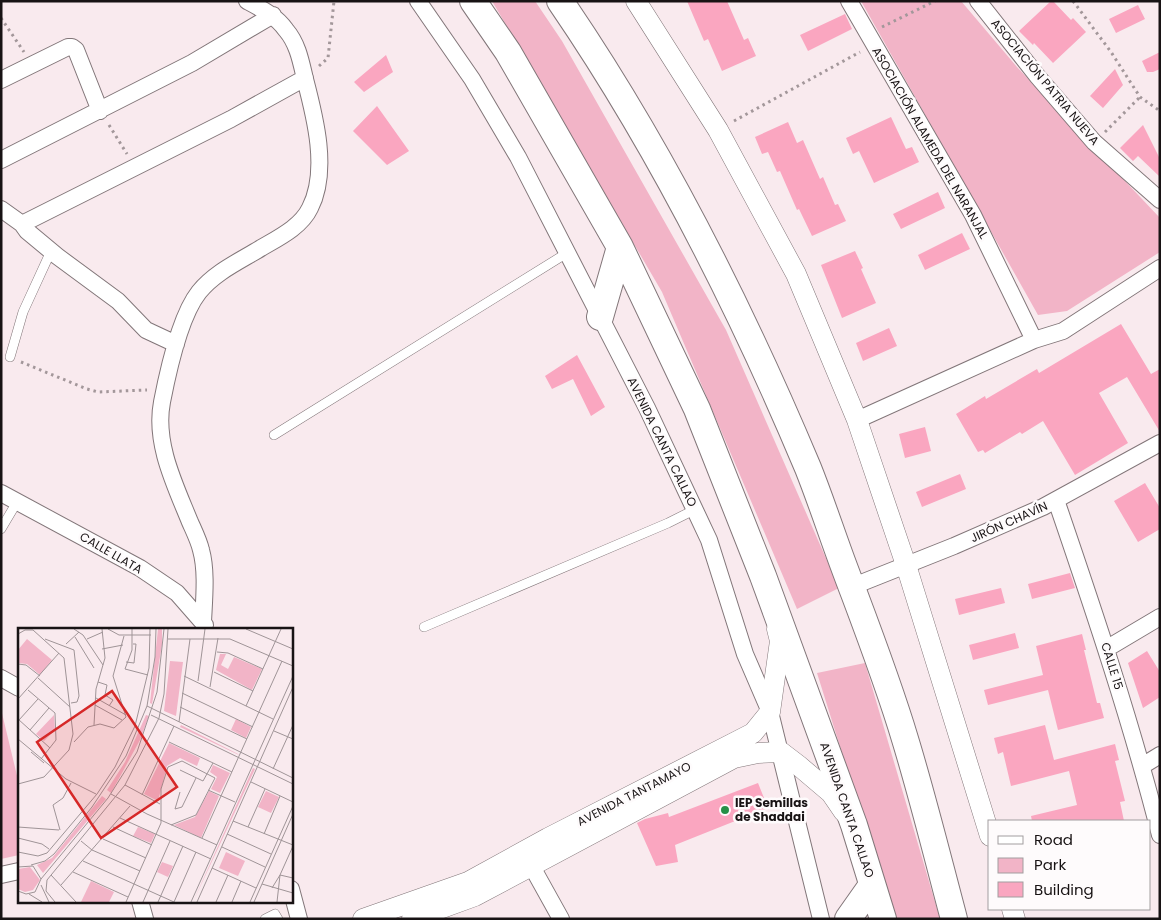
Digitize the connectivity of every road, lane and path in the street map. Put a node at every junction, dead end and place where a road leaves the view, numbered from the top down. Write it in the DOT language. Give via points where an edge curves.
graph roads {
  1 [pos="247,1"];
  2 [pos="334,1"];
  3 [pos="418,1"];
  4 [pos="473,1"];
  5 [pos="560,1"];
  6 [pos="636,1"];
  7 [pos="849,1"];
  8 [pos="935,1"];
  9 [pos="978,1"];
  10 [pos="1073,1"];
  11 [pos="273,15"];
  12 [pos="1,18"];
  13 [pos="871,39"];
  14 [pos="32,65"];
  15 [pos="305,78"];
  16 [pos="1,80"];
  17 [pos="1140,97"];
  18 [pos="100,111"];
  19 [pos="1160,111"];
  20 [pos="718,130"];
  21 [pos="1094,142"];
  22 [pos="1,160"];
  23 [pos="136,167"];
  24 [pos="1160,200"];
  25 [pos="1,210"];
  26 [pos="22,224"];
  27 [pos="620,247"];
  28 [pos="51,251"];
  29 [pos="567,253"];
  30 [pos="1160,268"];
  31 [pos="600,317"];
  32 [pos="1034,340"];
  33 [pos="176,344"];
  34 [pos="10,357"];
  35 [pos="165,389"];
  36 [pos="857,420"];
  37 [pos="274,435"];
  38 [pos="1160,443"];
  39 [pos="1,493"];
  40 [pos="1056,500"];
  41 [pos="17,502"];
  42 [pos="694,510"];
  43 [pos="1,529"];
  44 [pos="906,565"];
  45 [pos="763,576"];
  46 [pos="851,587"];
  47 [pos="1160,617"];
  48 [pos="206,625"];
  49 [pos="424,627"];
  50 [pos="1106,649"];
  51 [pos="1,678"];
  52 [pos="18,687"];
  53 [pos="770,712"];
  54 [pos="780,752"];
  55 [pos="1160,755"];
  56 [pos="1142,766"];
  57 [pos="854,826"];
  58 [pos="988,830"];
  59 [pos="1160,835"];
  60 [pos="531,866"];
  61 [pos="18,871"];
  62 [pos="1,875"];
  63 [pos="872,885"];
  64 [pos="292,892"];
  65 [pos="140,902"];
  66 [pos="145,919"];
  67 [pos="265,919"];
  68 [pos="278,919"];
  69 [pos="299,919"];
  70 [pos="362,919"];
  71 [pos="412,919"];
  72 [pos="561,919"];
  73 [pos="821,919"];
  74 [pos="848,919"];
  75 [pos="882,919"];
  76 [pos="954,919"];
  1 -- 11 [label="street"];
  2 -- 15 [label="path" via="328,58"];
  3 -- 29 [label="street, AVENIDA CANTA CALLAO" via="472,79 518,157"];
  4 -- 27 [label="main road, AVENIDA CANTA CALLAO" via="508,52"];
  5 -- 46 [label="main road" via="647,139 706,247 760,358 809,471"];
  6 -- 20 [label="street"];
  7 -- 13 [label="street, ASOCIACIÓN ALAMEDA DEL NARANJAL"];
  8 -- 13 [label="path"];
  9 -- 21 [label="street, ASOCIACIÓN PATRIA NUEVA"];
  10 -- 17 [label="path"];
  11 -- 15 [label="street" via="288,31 301,56"];
  11 -- 18 [label="street" via="192,64"];
  12 -- 14 [label="path"];
  13 -- 20 [label="path"];
  13 -- 32 [label="street, ASOCIACIÓN ALAMEDA DEL NARANJAL" via="973,215"];
  14 -- 16 [label="street"];
  14 -- 18 [label="street" via="72,47"];
  15 -- 23 [label="street"];
  15 -- 33 [label="street" via="318,142 317,192 310,210 295,227 222,271 200,291 190,307"];
  17 -- 19 [label="path"];
  17 -- 21 [label="path"];
  18 -- 22 [label="street"];
  18 -- 23 [label="path"];
  20 -- 36 [label="street" via="796,274"];
  21 -- 24 [label="street, ASOCIACIÓN PATRIA NUEVA"];
  23 -- 26 [label="street"];
  25 -- 26 [label="street"];
  26 -- 28 [label="street"];
  27 -- 31 [label="main road"];
  27 -- 45 [label="main road, AVENIDA CANTA CALLAO" via="697,409"];
  28 -- 33 [label="street" via="118,301 146,330"];
  28 -- 34 [label="lane" via="23,312"];
  29 -- 31 [label="street, AVENIDA CANTA CALLAO"];
  29 -- 37 [label="lane"];
  30 -- 32 [label="street" via="1063,331"];
  31 -- 42 [label="street, AVENIDA CANTA CALLAO"];
  32 -- 36 [label="street"];
  33 -- 35 [label="street"];
  34 -- 35 [label="path" via="92,390"];
  35 -- 48 [label="street" via="162,439 170,474 202,551"];
  36 -- 44 [label="street"];
  38 -- 40 [label="street, JIRÓN CHAVÍN"];
  39 -- 41 [label="street, CALLE LLATA"];
  40 -- 44 [label="street, JIRÓN CHAVÍN"];
  40 -- 50 [label="street, CALLE 15"];
  41 -- 43 [label="lane"];
  41 -- 48 [label="street, CALLE LLATA" via="140,568 177,594"];
  42 -- 49 [label="lane"];
  42 -- 53 [label="street, AVENIDA CANTA CALLAO" via="709,540 745,654"];
  44 -- 46 [label="street, JIRÓN CHAVÍN"];
  44 -- 58 [label="street"];
  45 -- 53 [label="street" via="780,641"];
  45 -- 57 [label="main road, AVENIDA CANTA CALLAO"];
  46 -- 76 [label="main road" via="905,740"];
  47 -- 50 [label="street"];
  50 -- 56 [label="street, CALLE 15"];
  51 -- 52 [label="street"];
  53 -- 54 [label="street, AVENIDA CANTA CALLAO"];
  53 -- 70 [label="street, AVENIDA TANTAMAYO" via="753,733 468,882"];
  54 -- 57 [label="street" via="830,793"];
  54 -- 60 [label="street, AVENIDA TANTAMAYO" via="734,758"];
  54 -- 73 [label="street, AVENIDA CANTA CALLAO"];
  55 -- 56 [label="street"];
  56 -- 59 [label="street, CALLE 15"];
  57 -- 63 [label="main road, AVENIDA CANTA CALLAO"];
  60 -- 71 [label="street, AVENIDA TANTAMAYO" via="476,896"];
  60 -- 72 [label="street"];
  61 -- 62 [label="street"];
  63 -- 74 [label="main road"];
  63 -- 75 [label="main road, AVENIDA CANTA CALLAO"];
  64 -- 69 [label="street"];
  65 -- 66 [label="street"];
  67 -- 68 [label="lane" via="275,914"];
}
